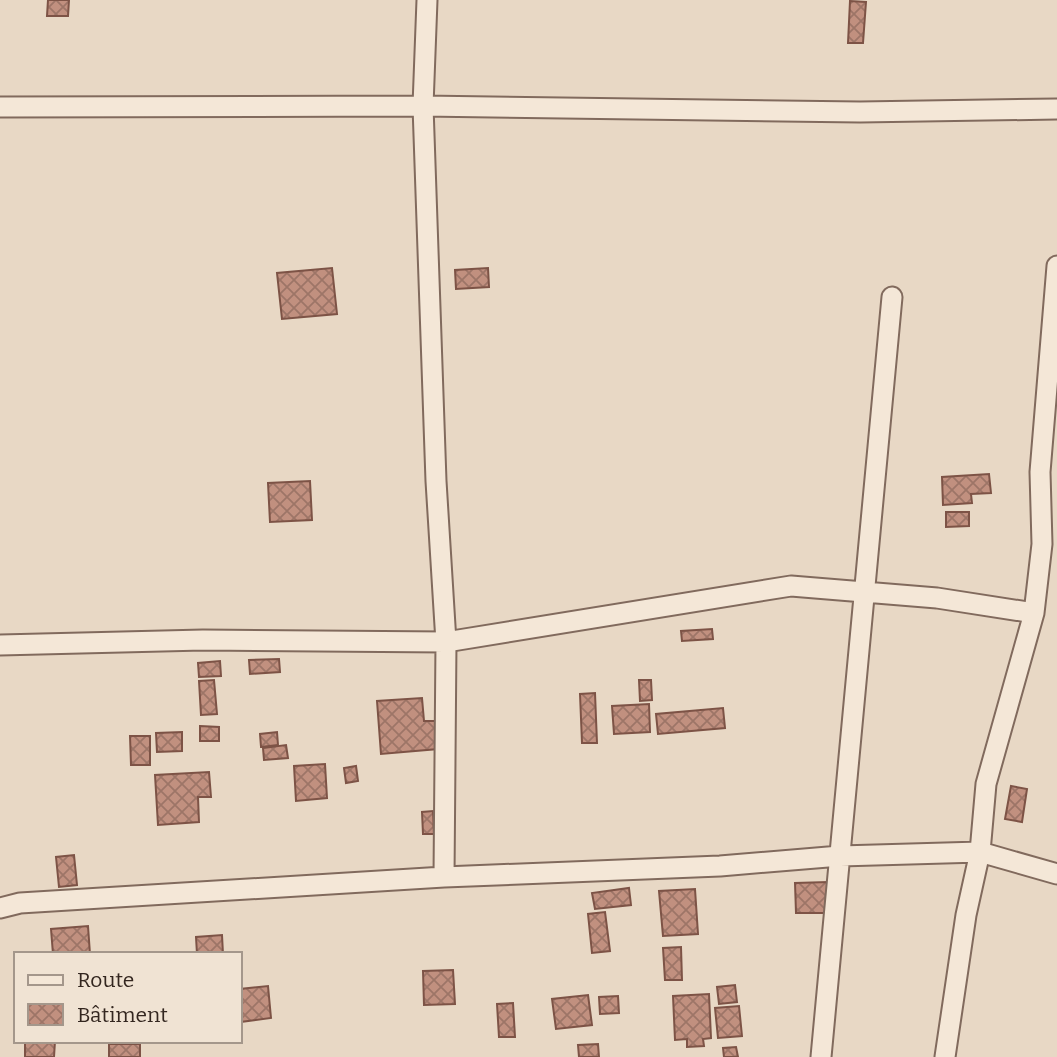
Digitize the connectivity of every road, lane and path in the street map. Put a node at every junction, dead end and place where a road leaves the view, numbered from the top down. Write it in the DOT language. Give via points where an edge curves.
graph roads {
  1 [pos="427,0"];
  2 [pos="423,106"];
  3 [pos="0,107"];
  4 [pos="1057,109"];
  5 [pos="1057,266"];
  6 [pos="892,297"];
  7 [pos="864,592"];
  8 [pos="1034,613"];
  9 [pos="446,642"];
  10 [pos="0,645"];
  11 [pos="981,852"];
  12 [pos="840,856"];
  13 [pos="1057,874"];
  14 [pos="444,877"];
  15 [pos="0,908"];
  16 [pos="821,1057"];
  17 [pos="945,1057"];
  1 -- 2 [label="street"];
  2 -- 3 [label="street"];
  2 -- 4 [label="street" via="860,112"];
  2 -- 9 [label="street"];
  5 -- 8 [label="street"];
  6 -- 7 [label="street"];
  7 -- 8 [label="street"];
  7 -- 9 [label="street" via="792,586"];
  7 -- 12 [label="street"];
  8 -- 11 [label="street" via="986,784"];
  9 -- 10 [label="street" via="203,640"];
  9 -- 14 [label="street"];
  11 -- 12 [label="street"];
  11 -- 13 [label="street"];
  11 -- 17 [label="street" via="966,915"];
  12 -- 14 [label="street" via="720,866"];
  12 -- 16 [label="street"];
  14 -- 15 [label="street"];
}
